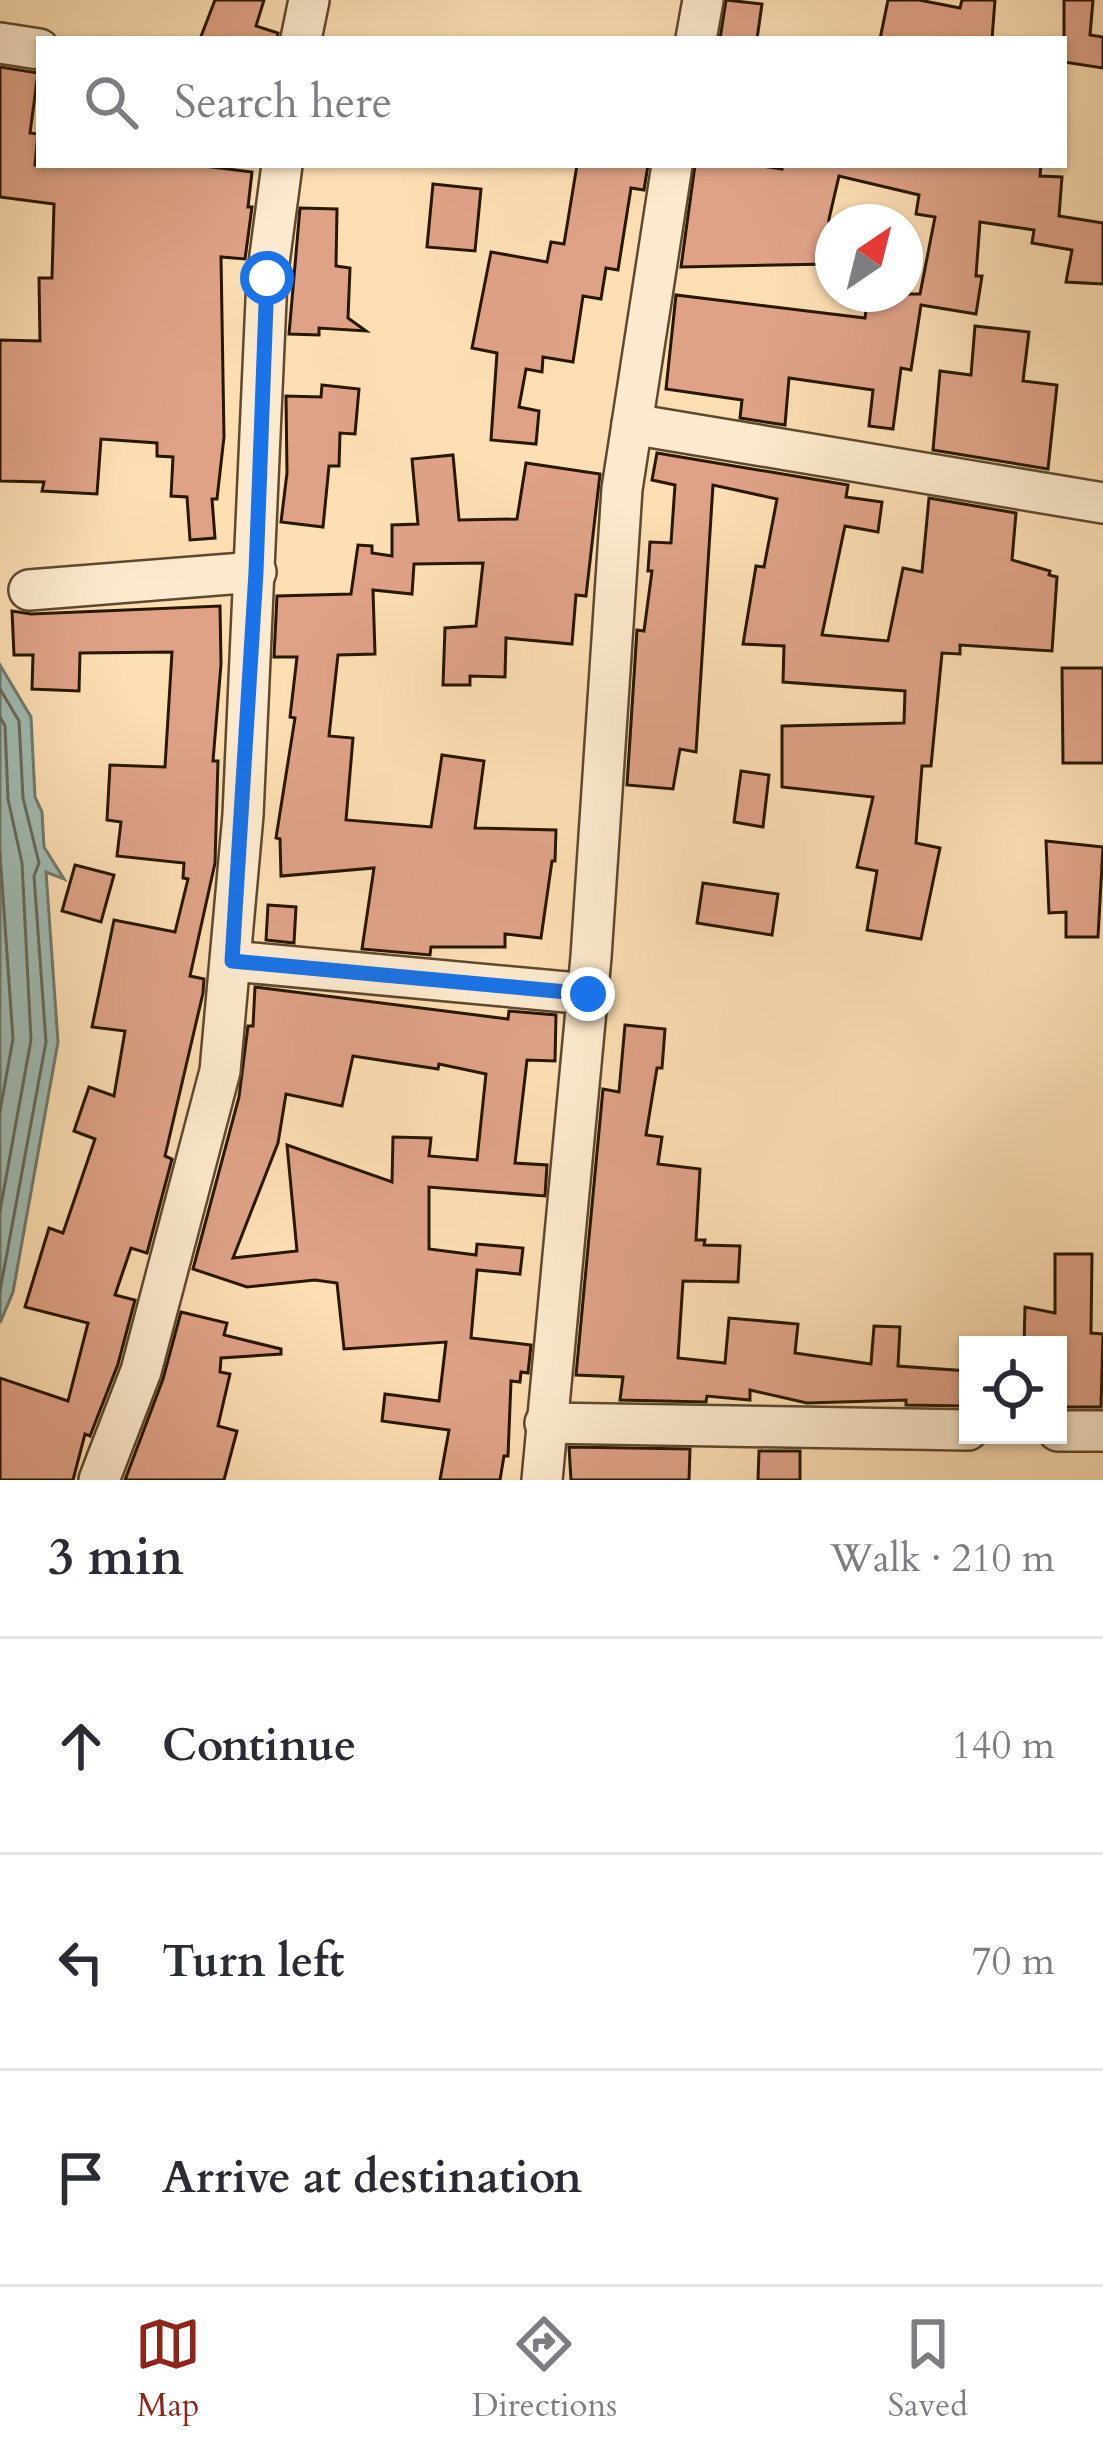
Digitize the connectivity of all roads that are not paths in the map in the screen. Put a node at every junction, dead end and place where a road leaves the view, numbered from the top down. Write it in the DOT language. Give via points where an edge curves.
graph roads {
  1 [pos="309,0"];
  2 [pos="703,0"];
  3 [pos="303,36"];
  4 [pos="697,36"];
  5 [pos="0,43"];
  6 [pos="36,49"];
  7 [pos="282,168"];
  8 [pos="672,168"];
  9 [pos="632,424"];
  10 [pos="1103,502"];
  11 [pos="256,572"];
  12 [pos="29,590"];
  13 [pos="232,961"];
  14 [pos="588,994"];
  15 [pos="545,1423"];
  16 [pos="959,1430"];
  17 [pos="1067,1431"];
  18 [pos="1103,1431"];
  19 [pos="99,1480"];
  20 [pos="542,1480"];
  1 -- 3 [label="street"];
  2 -- 4 [label="street"];
  5 -- 6 [label="street"];
  7 -- 11 [label="street" via="267,278"];
  8 -- 9 [label="street"];
  9 -- 10 [label="street"];
  9 -- 14 [label="street"];
  11 -- 12 [label="street"];
  11 -- 13 [label="street"];
  13 -- 14 [label="street"];
  13 -- 19 [label="street" via="220,1071 141,1371"];
  14 -- 15 [label="street"];
  15 -- 16 [label="street"];
  15 -- 20 [label="street"];
  17 -- 18 [label="street"];
}
